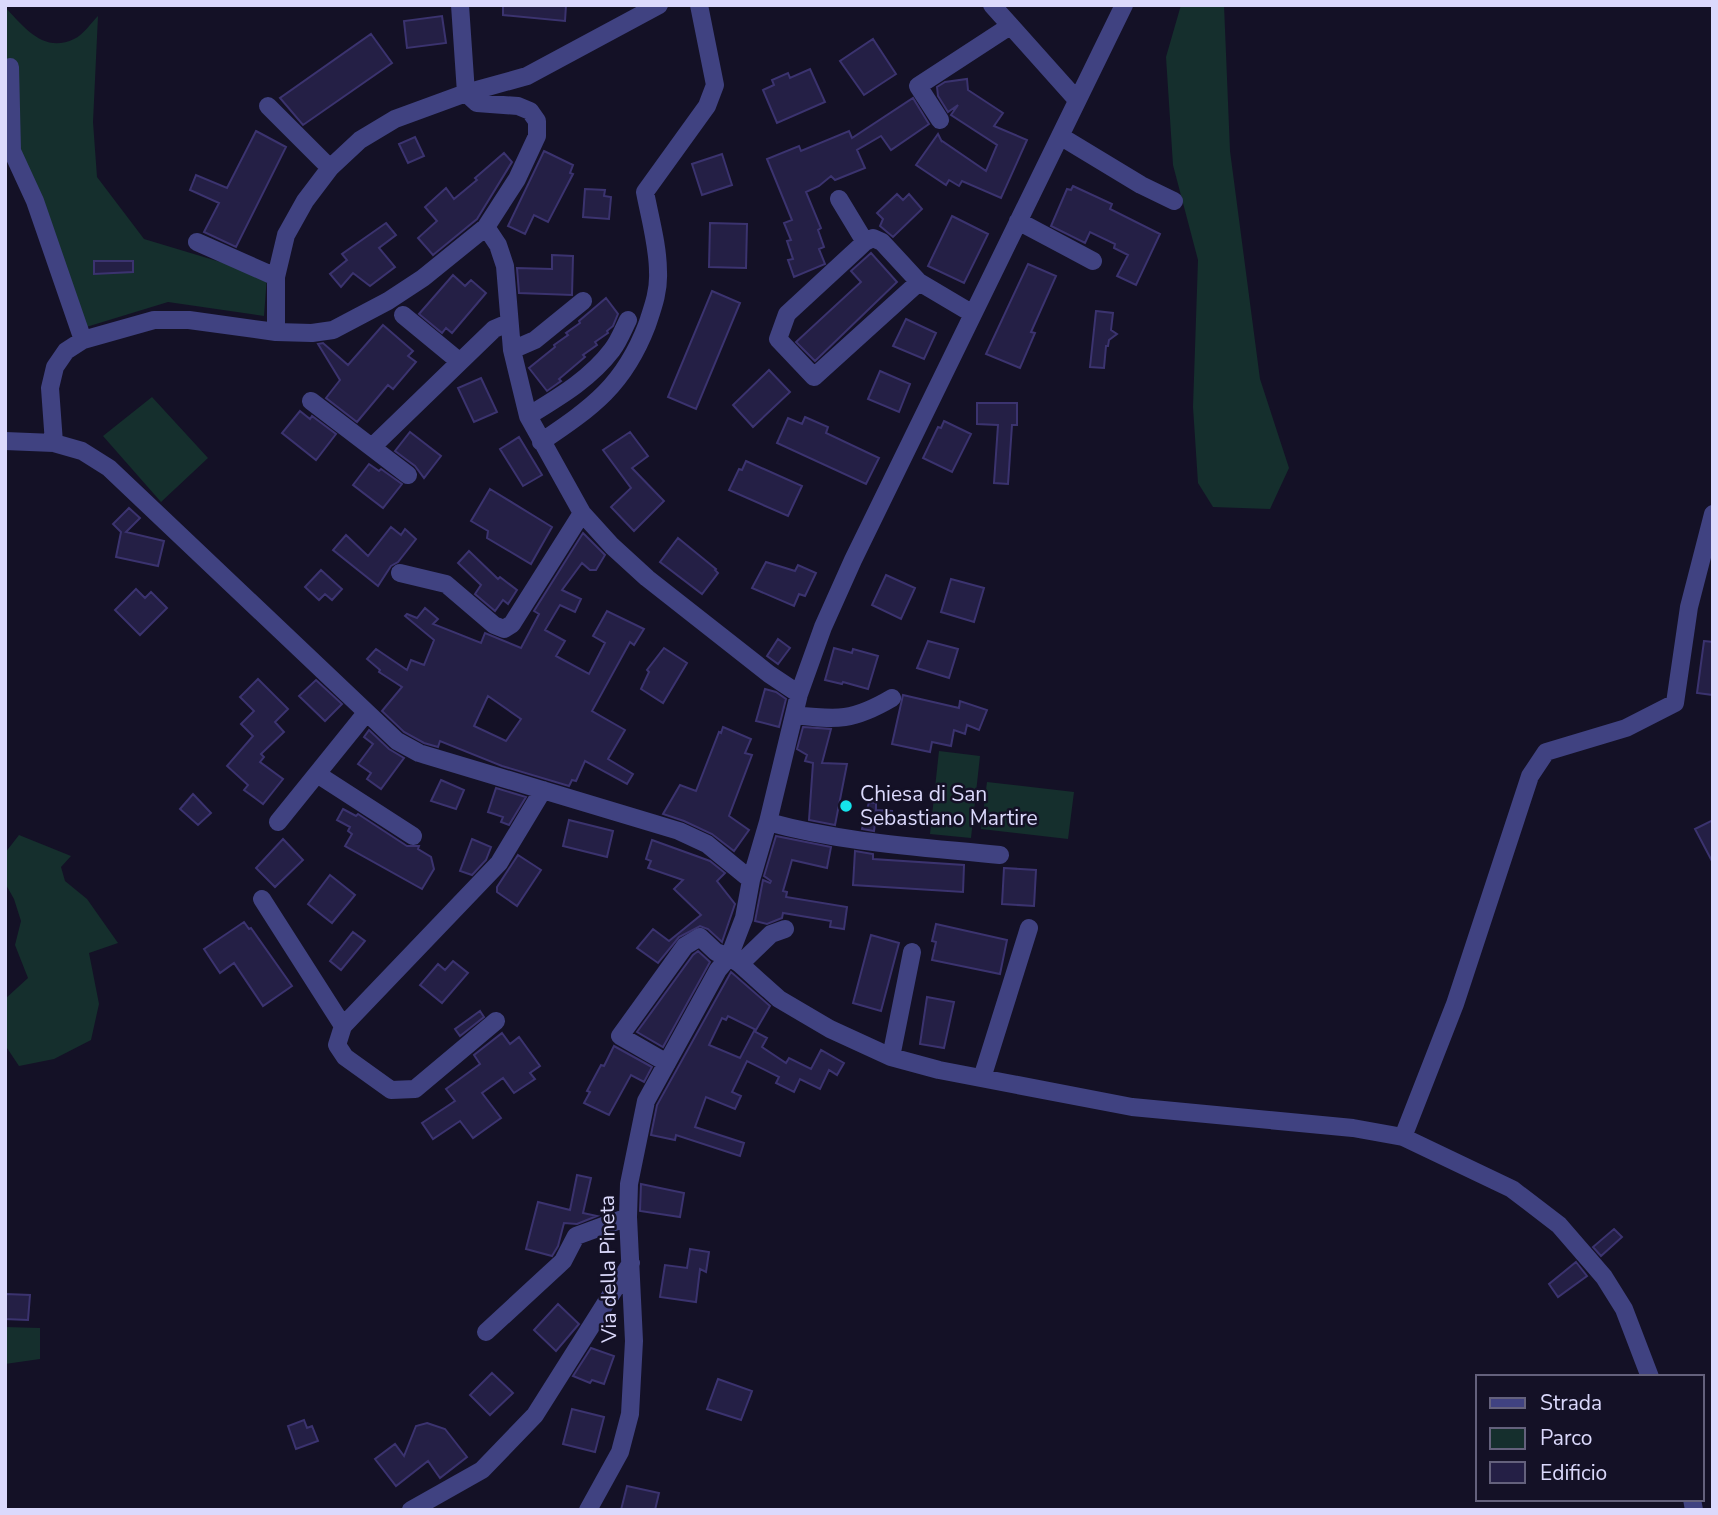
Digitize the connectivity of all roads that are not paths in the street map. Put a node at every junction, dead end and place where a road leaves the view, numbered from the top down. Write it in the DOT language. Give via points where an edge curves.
graph roads {
  1 [pos="460,5"];
  2 [pos="659,5"];
  3 [pos="699,5"];
  4 [pos="992,5"];
  5 [pos="1124,5"];
  6 [pos="1010,26"];
  7 [pos="10,67"];
  8 [pos="466,93"];
  9 [pos="1077,100"];
  10 [pos="268,106"];
  11 [pos="940,120"];
  12 [pos="1060,136"];
  13 [pos="330,168"];
  14 [pos="839,199"];
  15 [pos="1174,201"];
  16 [pos="1018,221"];
  17 [pos="486,227"];
  18 [pos="197,242"];
  19 [pos="866,242"];
  20 [pos="1093,261"];
  21 [pos="276,277"];
  22 [pos="919,282"];
  23 [pos="583,301"];
  24 [pos="973,314"];
  25 [pos="403,315"];
  26 [pos="628,320"];
  27 [pos="508,323"];
  28 [pos="276,332"];
  29 [pos="83,340"];
  30 [pos="512,350"];
  31 [pos="460,362"];
  32 [pos="311,401"];
  33 [pos="528,416"];
  34 [pos="5,441"];
  35 [pos="541,442"];
  36 [pos="54,443"];
  37 [pos="372,447"];
  38 [pos="408,475"];
  39 [pos="582,513"];
  40 [pos="1713,514"];
  41 [pos="400,573"];
  42 [pos="799,694"];
  43 [pos="892,698"];
  44 [pos="366,713"];
  45 [pos="794,715"];
  46 [pos="317,774"];
  47 [pos="543,790"];
  48 [pos="278,822"];
  49 [pos="768,822"];
  50 [pos="413,836"];
  51 [pos="1000,855"];
  52 [pos="751,880"];
  53 [pos="262,900"];
  54 [pos="1030,928"];
  55 [pos="785,929"];
  56 [pos="912,952"];
  57 [pos="734,961"];
  58 [pos="496,1021"];
  59 [pos="343,1026"];
  60 [pos="891,1058"];
  61 [pos="667,1063"];
  62 [pos="982,1078"];
  63 [pos="1403,1137"];
  64 [pos="628,1217"];
  65 [pos="631,1263"];
  66 [pos="486,1332"];
  67 [pos="1649,1375"];
  68 [pos="411,1510"];
  69 [pos="588,1510"];
  1 -- 8 [label="street"];
  2 -- 8 [label="street" via="527,76"];
  3 -- 35 [label="street" via="715,85 707,106 645,192 658,272 656,300 637,351 611,389"];
  4 -- 6 [label="street"];
  5 -- 9 [label="street"];
  6 -- 9 [label="street"];
  6 -- 11 [label="street" via="918,86"];
  7 -- 29 [label="street" via="12,151 35,201"];
  8 -- 13 [label="street" via="395,119 360,140"];
  8 -- 17 [label="street" via="477,103 518,106 530,111 537,121 537,136 517,179"];
  9 -- 12 [label="street"];
  10 -- 13 [label="street"];
  12 -- 15 [label="street"];
  12 -- 16 [label="street"];
  13 -- 21 [label="street" via="286,235"];
  14 -- 19 [label="street"];
  16 -- 20 [label="street"];
  16 -- 24 [label="street"];
  17 -- 27 [label="street" via="505,267"];
  17 -- 28 [label="street" via="423,278 333,330"];
  18 -- 21 [label="street"];
  19 -- 22 [label="street" via="873,238 882,242"];
  19 -- 22 [label="street" via="787,314 779,338 814,377"];
  21 -- 28 [label="street"];
  22 -- 24 [label="street"];
  23 -- 30 [label="street" via="535,340"];
  24 -- 42 [label="street" via="853,559"];
  25 -- 31 [label="street"];
  26 -- 33 [label="street" via="613,349 594,371"];
  27 -- 30 [label="street"];
  27 -- 31 [label="street" via="494,329"];
  28 -- 29 [label="street" via="154,320"];
  29 -- 36 [label="street" via="66,351 55,368 50,388"];
  30 -- 33 [label="street"];
  31 -- 37 [label="street"];
  32 -- 37 [label="street"];
  33 -- 35 [label="street"];
  34 -- 36 [label="street"];
  35 -- 39 [label="street"];
  36 -- 44 [label="street" via="82,451 109,468"];
  37 -- 38 [label="street"];
  39 -- 41 [label="street" via="512,624 504,629 446,584"];
  39 -- 42 [label="street" via="647,578"];
  40 -- 63 [label="street" via="1689,607 1675,703 1626,728 1546,752 1530,776 1455,1004"];
  42 -- 45 [label="street"];
  43 -- 45 [label="street" via="853,717 834,720"];
  44 -- 46 [label="street"];
  44 -- 47 [label="street" via="397,741 419,753"];
  45 -- 49 [label="street"];
  46 -- 48 [label="street"];
  46 -- 50 [label="street"];
  47 -- 52 [label="street" via="679,831 707,844"];
  47 -- 59 [label="street" via="499,863"];
  49 -- 51 [label="street" via="855,841"];
  49 -- 52 [label="street"];
  52 -- 57 [label="street"];
  53 -- 59 [label="street"];
  54 -- 62 [label="street"];
  55 -- 57 [label="street"];
  56 -- 60 [label="street"];
  57 -- 60 [label="street" via="779,999"];
  57 -- 61 [label="street, Via della Pineta" via="718,970"];
  57 -- 61 [label="street" via="716,953 700,937 685,946 620,1036"];
  58 -- 59 [label="street" via="415,1089 391,1090 345,1057 337,1045"];
  60 -- 62 [label="street"];
  61 -- 64 [label="street, Via della Pineta" via="646,1101 629,1184"];
  62 -- 63 [label="street" via="1132,1107"];
  63 -- 67 [label="street" via="1512,1189 1559,1225 1604,1277 1624,1309"];
  64 -- 65 [label="street, Via della Pineta"];
  64 -- 66 [label="street" via="576,1236 563,1261"];
  65 -- 68 [label="street" via="535,1416 482,1470"];
  65 -- 69 [label="street, Via della Pineta" via="634,1341 630,1414 620,1451"];
}
